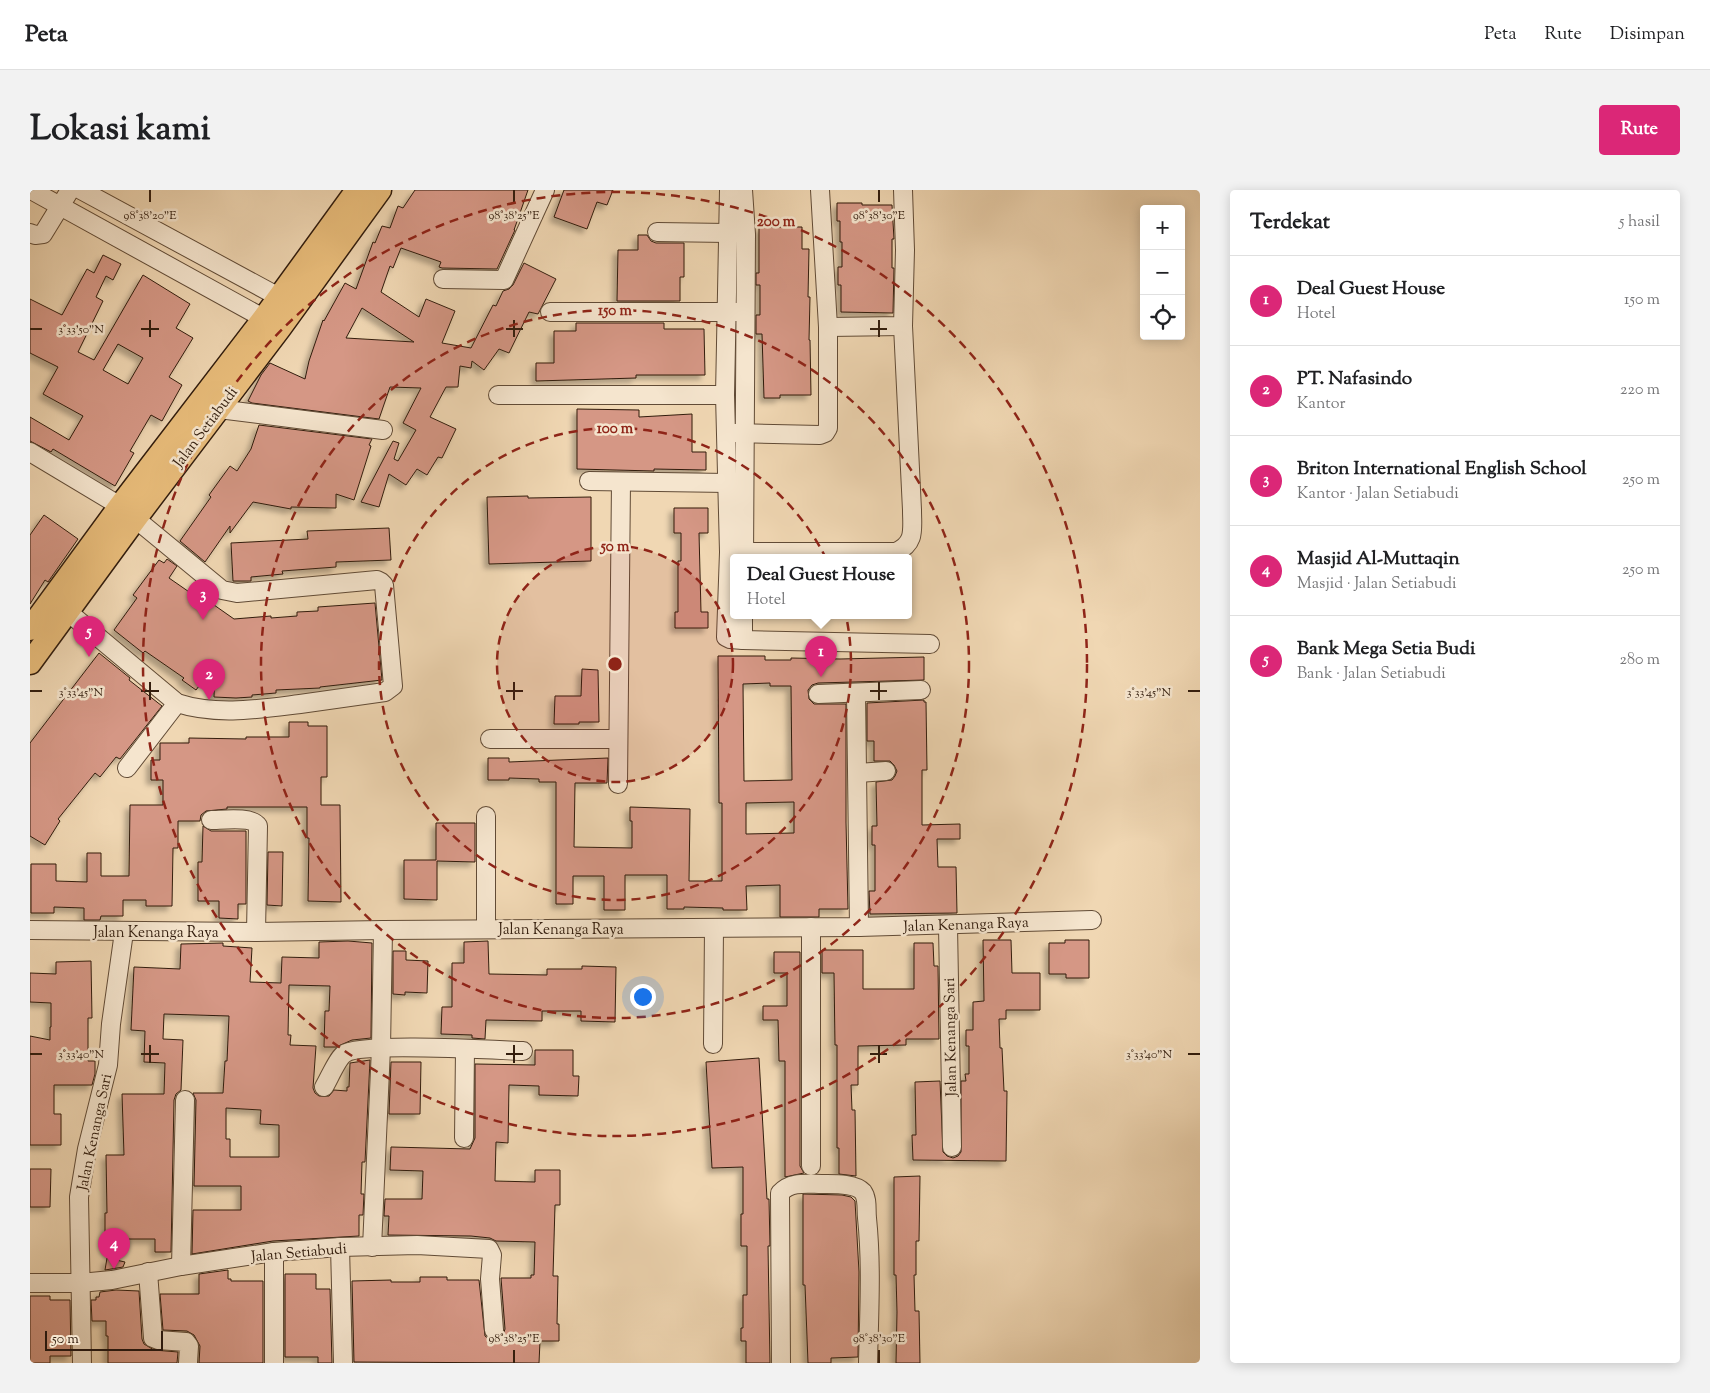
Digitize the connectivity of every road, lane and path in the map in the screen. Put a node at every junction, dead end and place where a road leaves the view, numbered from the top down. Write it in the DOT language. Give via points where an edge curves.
graph roads {
  1 [pos="31,190"];
  2 [pos="70,190"];
  3 [pos="81,190"];
  4 [pos="357,190"];
  5 [pos="380,190"];
  6 [pos="545,190"];
  7 [pos="729,190"];
  8 [pos="743,190"];
  9 [pos="820,190"];
  10 [pos="903,190"];
  11 [pos="61,206"];
  12 [pos="657,232"];
  13 [pos="30,233"];
  14 [pos="728,233"];
  15 [pos="443,279"];
  16 [pos="287,301"];
  17 [pos="745,311"];
  18 [pos="550,312"];
  19 [pos="727,312"];
  20 [pos="272,323"];
  21 [pos="828,326"];
  22 [pos="903,326"];
  23 [pos="498,395"];
  24 [pos="725,396"];
  25 [pos="219,409"];
  26 [pos="383,430"];
  27 [pos="726,432"];
  28 [pos="744,434"];
  29 [pos="30,452"];
  30 [pos="589,481"];
  31 [pos="621,482"];
  32 [pos="728,483"];
  33 [pos="128,512"];
  34 [pos="739,554"];
  35 [pos="730,610"];
  36 [pos="68,612"];
  37 [pos="743,619"];
  38 [pos="32,624"];
  39 [pos="743,640"];
  40 [pos="930,644"];
  41 [pos="30,663"];
  42 [pos="921,690"];
  43 [pos="856,693"];
  44 [pos="818,694"];
  45 [pos="177,703"];
  46 [pos="490,739"];
  47 [pos="618,739"];
  48 [pos="127,768"];
  49 [pos="886,771"];
  50 [pos="858,773"];
  51 [pos="618,784"];
  52 [pos="486,816"];
  53 [pos="211,820"];
  54 [pos="1092,920"];
  55 [pos="948,926"];
  56 [pos="859,927"];
  57 [pos="714,928"];
  58 [pos="811,928"];
  59 [pos="486,929"];
  60 [pos="30,930"];
  61 [pos="383,930"];
  62 [pos="124,932"];
  63 [pos="256,932"];
  64 [pos="713,1044"];
  65 [pos="381,1048"];
  66 [pos="465,1050"];
  67 [pos="523,1051"];
  68 [pos="324,1087"];
  69 [pos="186,1100"];
  70 [pos="464,1138"];
  71 [pos="952,1148"];
  72 [pos="811,1166"];
  73 [pos="372,1247"];
  74 [pos="340,1248"];
  75 [pos="274,1252"];
  76 [pos="181,1266"];
  77 [pos="148,1272"];
  78 [pos="30,1283"];
  79 [pos="80,1283"];
  80 [pos="494,1330"];
  81 [pos="82,1363"];
  82 [pos="188,1363"];
  83 [pos="274,1363"];
  84 [pos="343,1363"];
  85 [pos="781,1363"];
  86 [pos="868,1363"];
  1 -- 11 [label="street"];
  2 -- 11 [label="street"];
  3 -- 16 [label="street"];
  4 -- 16 [label="main road, Jalan Setiabudi"];
  5 -- 16 [label="main road, Jalan Setiabudi"];
  6 -- 15 [label="street" via="504,280"];
  7 -- 14 [label="street"];
  8 -- 17 [label="street"];
  9 -- 21 [label="street"];
  10 -- 22 [label="street"];
  11 -- 13 [label="street" via="43,234"];
  11 -- 20 [label="street"];
  12 -- 14 [label="street"];
  14 -- 19 [label="street"];
  16 -- 20 [label="main road, Jalan Setiabudi"];
  17 -- 19 [label="street"];
  17 -- 28 [label="street"];
  18 -- 19 [label="street"];
  19 -- 24 [label="street"];
  20 -- 25 [label="main road, Jalan Setiabudi"];
  20 -- 33 [label="main road, Jalan Setiabudi"];
  21 -- 22 [label="street"];
  21 -- 28 [label="street" via="826,431 820,435"];
  22 -- 34 [label="street" via="912,510 911,539 906,548 896,552"];
  23 -- 24 [label="street"];
  24 -- 27 [label="street"];
  25 -- 26 [label="street"];
  25 -- 33 [label="main road, Jalan Setiabudi"];
  27 -- 28 [label="street"];
  27 -- 32 [label="street"];
  28 -- 34 [label="street"];
  29 -- 33 [label="street"];
  30 -- 31 [label="street"];
  31 -- 32 [label="street"];
  31 -- 47 [label="street"];
  32 -- 34 [label="street"];
  33 -- 36 [label="main road, Jalan Setiabudi"];
  33 -- 38 [label="main road, Jalan Setiabudi"];
  33 -- 45 [label="street" via="215,585 228,592 377,580 384,585 393,682 388,691 254,710 205,710"];
  35 -- 39 [label="street" via="726,635 729,639"];
  36 -- 41 [label="main road, Jalan Setiabudi"];
  36 -- 45 [label="street"];
  37 -- 39 [label="street"];
  39 -- 40 [label="street"];
  42 -- 43 [label="street"];
  43 -- 44 [label="street"];
  43 -- 50 [label="street"];
  45 -- 48 [label="street"];
  46 -- 47 [label="street"];
  47 -- 51 [label="street"];
  49 -- 50 [label="street"];
  50 -- 56 [label="street"];
  52 -- 59 [label="street"];
  53 -- 63 [label="street" via="250,820 257,823"];
  54 -- 55 [label="street, Jalan Kenanga Raya"];
  55 -- 56 [label="street, Jalan Kenanga Raya"];
  55 -- 71 [label="street, Jalan Kenanga Sari"];
  56 -- 58 [label="street, Jalan Kenanga Raya"];
  57 -- 58 [label="street, Jalan Kenanga Raya"];
  57 -- 59 [label="street, Jalan Kenanga Raya"];
  57 -- 64 [label="street"];
  58 -- 72 [label="street"];
  59 -- 61 [label="street, Jalan Kenanga Raya"];
  60 -- 62 [label="street, Jalan Kenanga Raya"];
  61 -- 63 [label="street, Jalan Kenanga Raya"];
  61 -- 65 [label="street"];
  62 -- 63 [label="street, Jalan Kenanga Raya"];
  62 -- 79 [label="street, Jalan Kenanga Sari" via="108,1065 82,1172 79,1197"];
  65 -- 66 [label="street"];
  65 -- 68 [label="street" via="343,1055"];
  65 -- 73 [label="street"];
  66 -- 67 [label="street"];
  66 -- 70 [label="street"];
  69 -- 76 [label="street"];
  73 -- 74 [label="street, Jalan Setiabudi"];
  73 -- 80 [label="street, Jalan Setiabudi" via="417,1245 490,1249"];
  74 -- 75 [label="street, Jalan Setiabudi"];
  74 -- 84 [label="street"];
  75 -- 76 [label="street, Jalan Setiabudi"];
  75 -- 83 [label="street"];
  76 -- 77 [label="street, Jalan Setiabudi"];
  77 -- 79 [label="street, Jalan Setiabudi"];
  77 -- 82 [label="street" via="154,1338 186,1342 189,1346"];
  78 -- 79 [label="street, Jalan Setiabudi"];
  79 -- 81 [label="street, Jalan Kenanga Sari"];
  85 -- 86 [label="street" via="780,1193 795,1184 827,1184 858,1188 866,1199 870,1252"];
}
